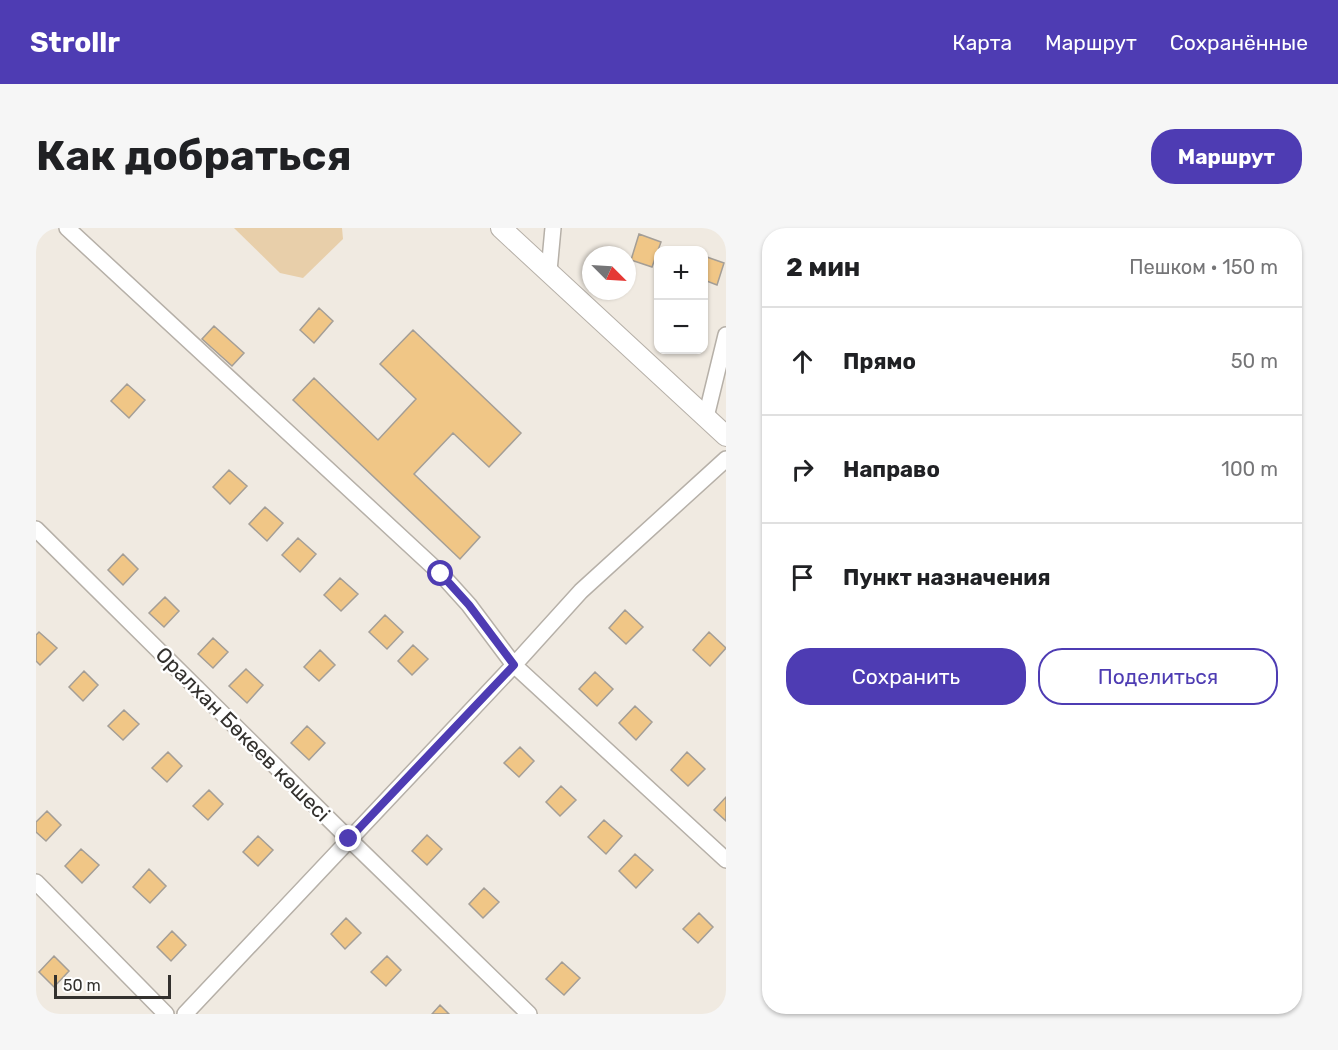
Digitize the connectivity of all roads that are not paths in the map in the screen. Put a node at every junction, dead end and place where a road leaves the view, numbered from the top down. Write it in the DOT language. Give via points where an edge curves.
graph roads {
  1 [pos="67,228"];
  2 [pos="501,228"];
  3 [pos="553,228"];
  4 [pos="549,271"];
  5 [pos="726,335"];
  6 [pos="706,417"];
  7 [pos="726,436"];
  8 [pos="726,459"];
  9 [pos="36,529"];
  10 [pos="514,665"];
  11 [pos="349,839"];
  12 [pos="726,860"];
  13 [pos="36,882"];
  14 [pos="166,1014"];
  15 [pos="185,1014"];
  16 [pos="529,1014"];
  1 -- 10 [label="street" via="441,574"];
  2 -- 4 [label="street"];
  3 -- 4 [label="street"];
  4 -- 6 [label="street"];
  5 -- 6 [label="street"];
  6 -- 7 [label="street"];
  8 -- 10 [label="street" via="581,591"];
  9 -- 11 [label="street, Оралхан Бөкеев көшесі"];
  10 -- 11 [label="street"];
  10 -- 12 [label="street"];
  11 -- 15 [label="street"];
  11 -- 16 [label="street, Оралхан Бөкеев көшесі"];
  13 -- 14 [label="street"];
}
